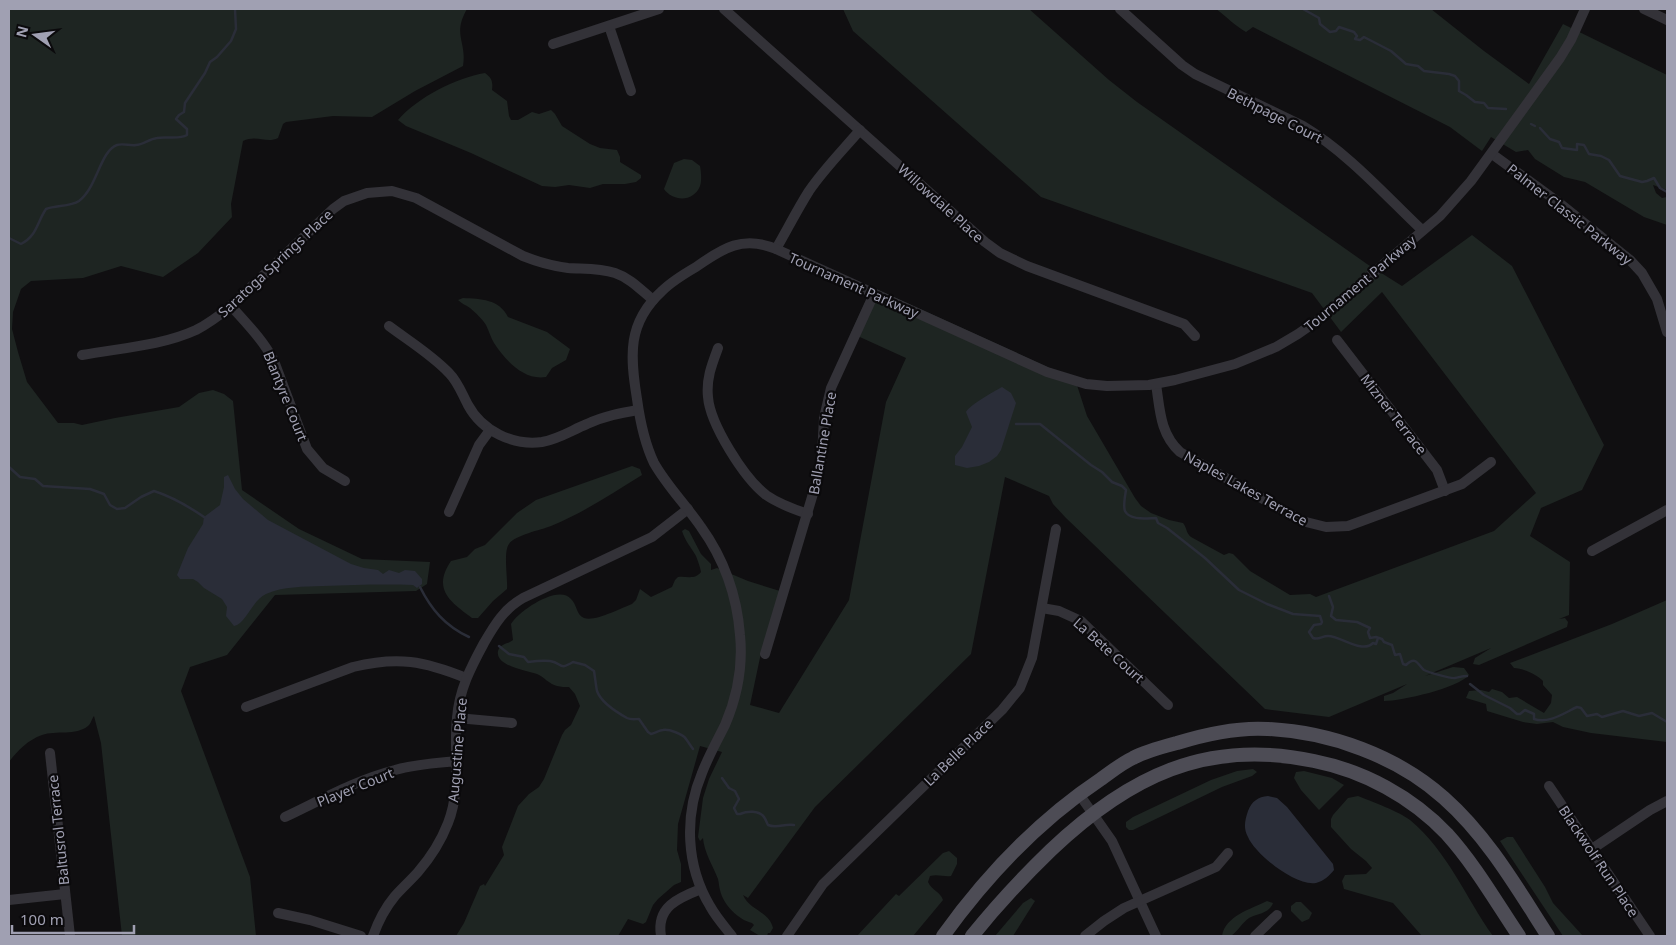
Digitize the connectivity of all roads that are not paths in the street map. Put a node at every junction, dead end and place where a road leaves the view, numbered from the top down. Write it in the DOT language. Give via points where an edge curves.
graph roads {
  1 [pos="660,9"];
  2 [pos="724,9"];
  3 [pos="1120,9"];
  4 [pos="1585,9"];
  5 [pos="1644,9"];
  6 [pos="1667,20"];
  7 [pos="609,26"];
  8 [pos="553,44"];
  9 [pos="631,91"];
  10 [pos="860,130"];
  11 [pos="1492,154"];
  12 [pos="1422,230"];
  13 [pos="776,249"];
  14 [pos="874,294"];
  15 [pos="653,300"];
  16 [pos="231,306"];
  17 [pos="389,326"];
  18 [pos="1667,332"];
  19 [pos="1195,336"];
  20 [pos="1337,340"];
  21 [pos="718,348"];
  22 [pos="82,354"];
  23 [pos="1156,384"];
  24 [pos="638,410"];
  25 [pos="490,430"];
  26 [pos="1491,462"];
  27 [pos="345,481"];
  28 [pos="1445,491"];
  29 [pos="688,509"];
  30 [pos="1667,510"];
  31 [pos="448,512"];
  32 [pos="808,514"];
  33 [pos="1056,529"];
  34 [pos="1592,551"];
  35 [pos="1042,608"];
  36 [pos="765,654"];
  37 [pos="466,678"];
  38 [pos="1168,705"];
  39 [pos="246,707"];
  40 [pos="457,718"];
  41 [pos="512,723"];
  42 [pos="50,753"];
  43 [pos="457,760"];
  44 [pos="1549,786"];
  45 [pos="1079,794"];
  46 [pos="1667,802"];
  47 [pos="1094,813"];
  48 [pos="285,817"];
  49 [pos="1592,850"];
  50 [pos="1228,853"];
  51 [pos="701,889"];
  52 [pos="64,894"];
  53 [pos="9,900"];
  54 [pos="1140,901"];
  55 [pos="278,913"];
  56 [pos="1277,916"];
  57 [pos="732,935"];
  58 [pos="70,936"];
  59 [pos="361,936"];
  60 [pos="373,936"];
  61 [pos="661,936"];
  62 [pos="786,936"];
  63 [pos="943,936"];
  64 [pos="972,936"];
  65 [pos="1085,936"];
  66 [pos="1156,936"];
  67 [pos="1255,936"];
  68 [pos="1519,936"];
  69 [pos="1548,936"];
  70 [pos="1650,936"];
  1 -- 7 [label="street"];
  2 -- 10 [label="street, Willowdale Place"];
  3 -- 12 [label="street, Bethpage Court" via="1196,74 1320,136"];
  4 -- 11 [label="street, Tournament Parkway" via="1560,58"];
  5 -- 6 [label="street"];
  7 -- 8 [label="street"];
  7 -- 9 [label="street"];
  10 -- 13 [label="street" via="810,190"];
  10 -- 19 [label="street, Willowdale Place" via="1000,252 1026,266 1184,324"];
  11 -- 12 [label="street, Tournament Parkway" via="1440,216"];
  11 -- 18 [label="street, Palmer Classic Parkway" via="1630,260 1653,293"];
  12 -- 23 [label="street, Tournament Parkway" via="1318,320 1276,347 1235,364"];
  13 -- 14 [label="street, Tournament Parkway"];
  13 -- 15 [label="street, Tournament Parkway" via="747,243 725,248 669,285"];
  14 -- 23 [label="street, Tournament Parkway" via="1066,379 1107,386"];
  14 -- 32 [label="street, Ballantine Place" via="826,403 820,463"];
  15 -- 16 [label="street, Saratoga Springs Place" via="616,274 539,262 416,198 404,193 380,191 355,196 333,209"];
  15 -- 24 [label="street, Tournament Parkway" via="642,317 633,343 632,368"];
  16 -- 22 [label="street, Saratoga Springs Place" via="213,320 162,342"];
  16 -- 27 [label="street, Blantyre Court" via="259,337 274,361 307,449 324,468"];
  17 -- 25 [label="street" via="443,366 475,415"];
  20 -- 28 [label="street, Mizner Terrace" via="1437,470"];
  21 -- 32 [label="street" via="707,396 718,429 755,485 777,502"];
  23 -- 28 [label="street, Naples Lakes Terrace" via="1163,428 1173,446 1302,520 1326,527 1348,526"];
  24 -- 25 [label="street" via="600,418 563,436 539,442 514,440"];
  24 -- 29 [label="street, Tournament Parkway" via="647,447 655,463"];
  25 -- 31 [label="street"];
  26 -- 28 [label="street, Naples Lakes Terrace" via="1462,484"];
  29 -- 37 [label="street, Augustine Place" via="652,537 513,603 498,619"];
  29 -- 51 [label="street, Tournament Parkway" via="713,544 726,572 736,602 741,642 733,703 702,772 692,805 690,841"];
  30 -- 34 [label="street"];
  32 -- 36 [label="street, Ballantine Place"];
  33 -- 35 [label="street, La Belle Place"];
  35 -- 38 [label="street, La Bete Court" via="1059,611 1080,621"];
  35 -- 62 [label="street, La Belle Place" via="1032,658 1012,699 823,884"];
  37 -- 39 [label="street" via="419,662 369,663"];
  37 -- 40 [label="street, Augustine Place"];
  40 -- 41 [label="street"];
  40 -- 43 [label="street, Augustine Place"];
  42 -- 52 [label="street, Baltusrol Terrace"];
  43 -- 48 [label="street, Player Court" via="416,765 375,776"];
  43 -- 60 [label="street, Augustine Place" via="456,788 440,841 417,873 394,897"];
  44 -- 49 [label="street, Blackwolf Run Place"];
  45 -- 47 [label="street"];
  45 -- 63 [label="main road" via="1036,829 1003,863"];
  45 -- 69 [label="main road" via="1132,758 1199,736 1266,728 1332,739 1390,762 1444,798 1475,828"];
  46 -- 49 [label="street"];
  47 -- 54 [label="street" via="1112,841"];
  47 -- 64 [label="main road" via="1000,901"];
  47 -- 68 [label="main road" via="1145,780 1203,760 1256,754 1289,756 1342,767 1394,792 1447,834"];
  49 -- 70 [label="street, Blackwolf Run Place"];
  50 -- 54 [label="street" via="1216,867"];
  51 -- 57 [label="street, Tournament Parkway" via="714,913"];
  51 -- 61 [label="street" via="681,897 667,908 660,924"];
  52 -- 53 [label="street"];
  52 -- 58 [label="street, Baltusrol Terrace"];
  54 -- 65 [label="street" via="1104,920"];
  54 -- 66 [label="street"];
  55 -- 59 [label="street"];
  56 -- 67 [label="street"];
}
